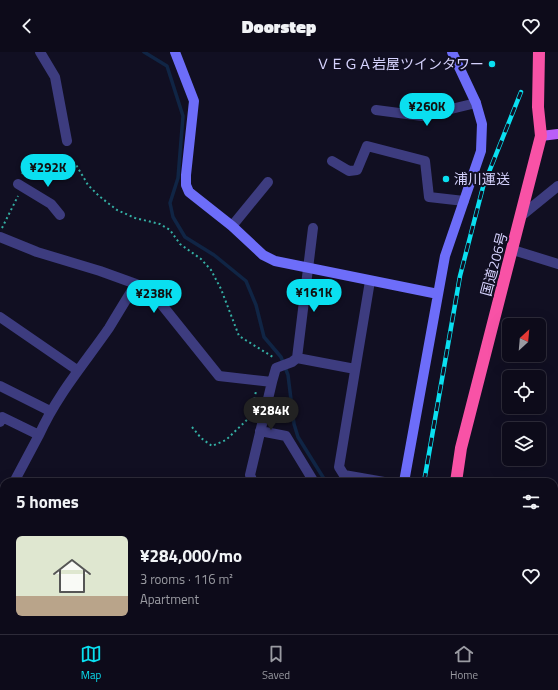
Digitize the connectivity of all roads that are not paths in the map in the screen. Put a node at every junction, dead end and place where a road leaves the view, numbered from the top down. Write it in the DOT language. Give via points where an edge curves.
graph roads {
  1 [pos="40,52"];
  2 [pos="175,52"];
  3 [pos="452,52"];
  4 [pos="535,52"];
  5 [pos="539,52"];
  6 [pos="538,101"];
  7 [pos="476,103"];
  8 [pos="376,110"];
  9 [pos="558,134"];
  10 [pos="541,136"];
  11 [pos="67,141"];
  12 [pos="332,161"];
  13 [pos="268,182"];
  14 [pos="21,185"];
  15 [pos="558,186"];
  16 [pos="464,201"];
  17 [pos="60,215"];
  18 [pos="521,216"];
  19 [pos="232,226"];
  20 [pos="313,228"];
  21 [pos="0,237"];
  22 [pos="513,250"];
  23 [pos="558,264"];
  24 [pos="308,269"];
  25 [pos="370,281"];
  26 [pos="136,284"];
  27 [pos="438,294"];
  28 [pos="0,317"];
  29 [pos="294,360"];
  30 [pos="355,369"];
  31 [pos="77,370"];
  32 [pos="272,382"];
  33 [pos="0,386"];
  34 [pos="50,411"];
  35 [pos="0,422"];
  36 [pos="260,431"];
  37 [pos="39,435"];
  38 [pos="16,478"];
  39 [pos="251,478"];
  40 [pos="312,478"];
  41 [pos="361,478"];
  42 [pos="405,478"];
  43 [pos="457,478"];
  1 -- 11 [label="street" via="55,78"];
  2 -- 19 [label="street" via="194,101 186,185 190,192"];
  3 -- 7 [label="street"];
  4 -- 6 [label="street"];
  5 -- 6 [label="highway, 国道206号"];
  6 -- 10 [label="highway, 国道206号"];
  7 -- 8 [label="street" via="422,116"];
  7 -- 16 [label="street" via="482,124 481,151"];
  9 -- 10 [label="main road"];
  10 -- 18 [label="highway, 国道206号"];
  12 -- 16 [label="street" via="349,171 357,170 367,146 425,161 429,197"];
  13 -- 19 [label="street"];
  14 -- 17 [label="street" via="51,204"];
  15 -- 18 [label="street"];
  16 -- 27 [label="street" via="445,256"];
  18 -- 22 [label="highway, 国道206号"];
  19 -- 24 [label="street" via="263,255 280,263"];
  20 -- 24 [label="street"];
  21 -- 26 [label="street" via="37,252"];
  22 -- 23 [label="street"];
  22 -- 43 [label="highway, 国道206号" via="461,448"];
  24 -- 25 [label="street"];
  24 -- 29 [label="street"];
  25 -- 27 [label="street"];
  25 -- 30 [label="street"];
  26 -- 31 [label="street"];
  26 -- 32 [label="street" via="158,300 219,376"];
  27 -- 42 [label="street"];
  28 -- 31 [label="street"];
  29 -- 30 [label="street"];
  29 -- 32 [label="street" via="278,368"];
  30 -- 41 [label="street" via="339,467 344,475"];
  31 -- 34 [label="street"];
  32 -- 36 [label="street"];
  33 -- 34 [label="street"];
  34 -- 37 [label="street"];
  35 -- 37 [label="street" via="2,418"];
  36 -- 39 [label="street"];
  36 -- 40 [label="street" via="286,436"];
  37 -- 38 [label="street"];
}
